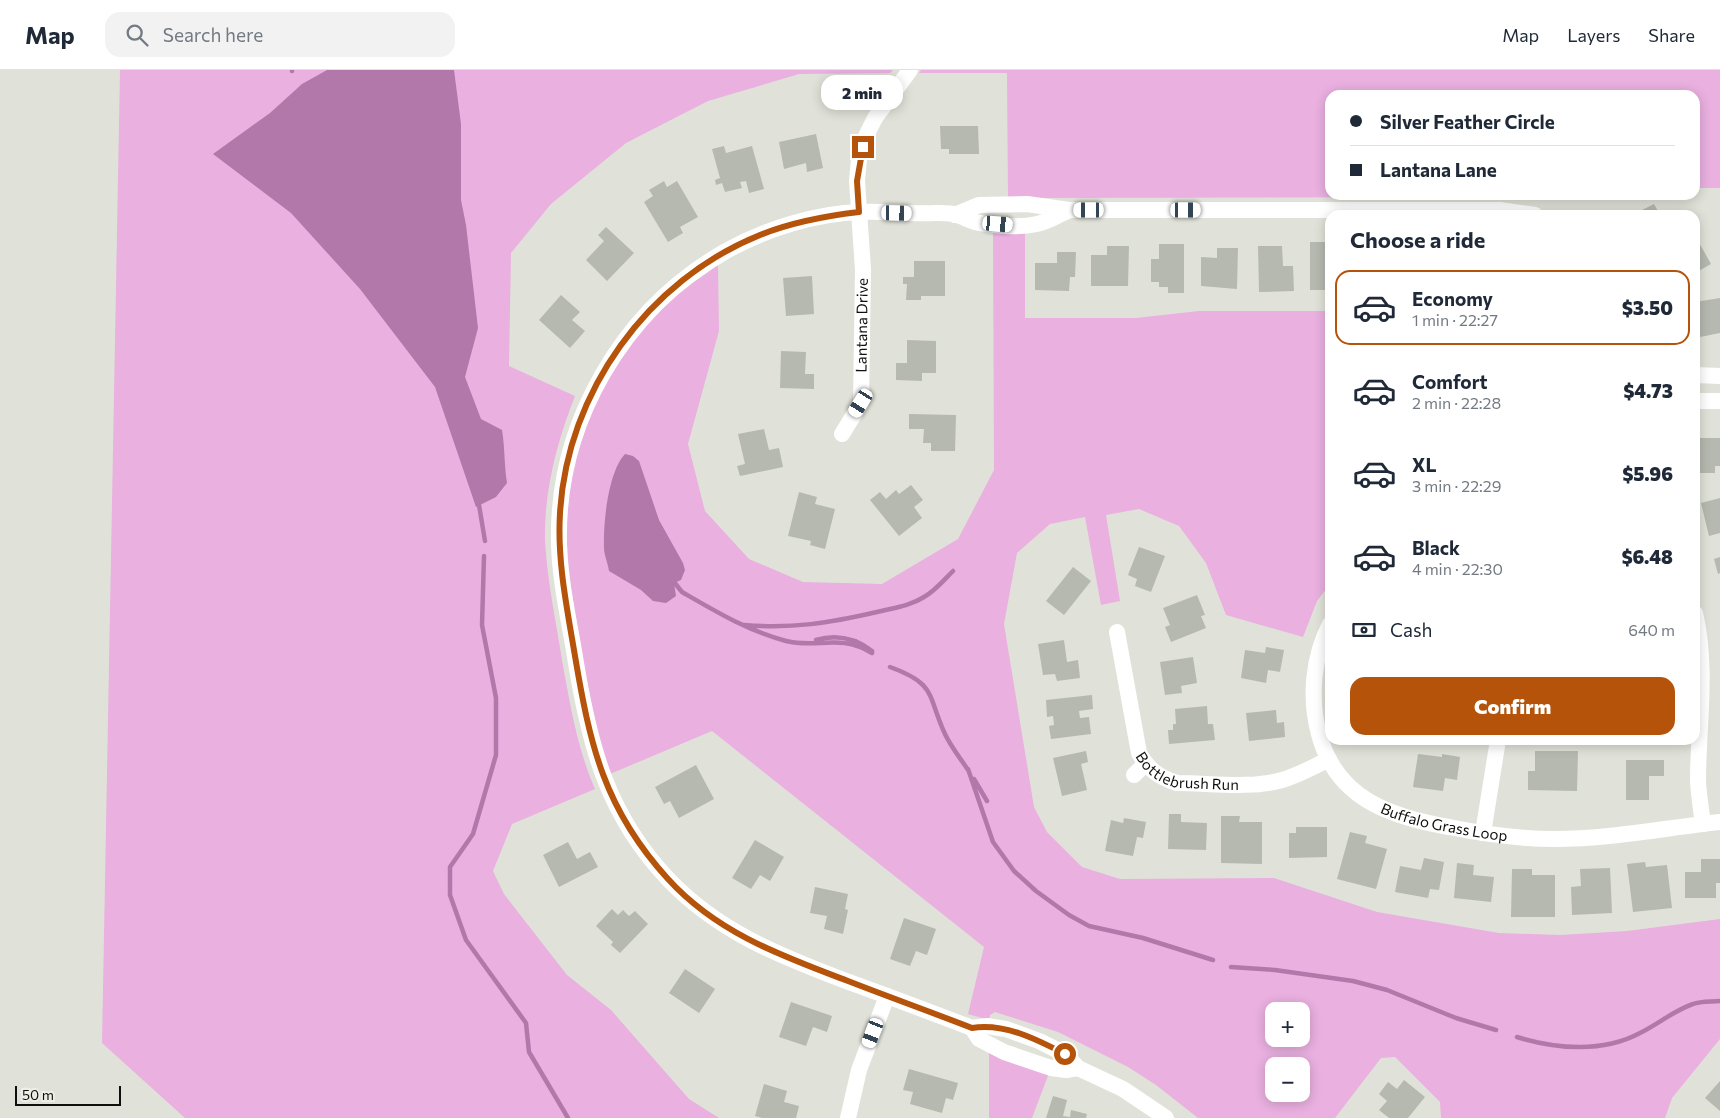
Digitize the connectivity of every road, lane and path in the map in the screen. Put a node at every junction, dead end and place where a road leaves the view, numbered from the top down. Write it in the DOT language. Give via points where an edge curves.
graph roads {
  1 [pos="910,70"];
  2 [pos="1325,210"];
  3 [pos="1325,210"];
  4 [pos="1500,210"];
  5 [pos="859,212"];
  6 [pos="1700,375"];
  7 [pos="1720,376"];
  8 [pos="1700,401"];
  9 [pos="1720,401"];
  10 [pos="842,434"];
  11 [pos="1117,632"];
  12 [pos="1325,637"];
  13 [pos="1700,641"];
  14 [pos="1497,745"];
  15 [pos="1700,745"];
  16 [pos="1700,745"];
  17 [pos="1329,759"];
  18 [pos="1720,822"];
  19 [pos="1703,824"];
  20 [pos="1483,834"];
  21 [pos="887,996"];
  22 [pos="848,1118"];
  23 [pos="1166,1118"];
  1 -- 5 [label="street, Lantana Drive" via="866,136 859,159"];
  2 -- 5 [label="street" via="1069,210 1038,224 1012,226 977,223 955,214"];
  3 -- 4 [label="street"];
  5 -- 10 [label="street, Lantana Drive" via="863,270 861,403"];
  5 -- 21 [label="street" via="791,224 728,250 677,285 636,325 598,381 577,429 564,476 559,544 567,609 593,749 604,781 643,850 693,903 749,942"];
  6 -- 7 [label="street"];
  8 -- 9 [label="street"];
  11 -- 17 [label="street, Bottlebrush Run" via="1140,770 1176,783 1258,783 1281,780"];
  12 -- 17 [label="street, Buffalo Grass Loop" via="1313,700 1320,740"];
  13 -- 15 [label="street" via="1703,686"];
  14 -- 20 [label="street"];
  16 -- 19 [label="street" via="1698,784"];
  17 -- 20 [label="street, Buffalo Grass Loop" via="1355,792 1390,814"];
  18 -- 19 [label="street, Buffalo Grass Loop"];
  19 -- 20 [label="street, Buffalo Grass Loop" via="1574,838"];
  21 -- 22 [label="street" via="859,1070"];
  21 -- 23 [label="street" via="972,1028 1006,1029 1040,1041 1065,1054 1078,1068 1123,1089"];
}
